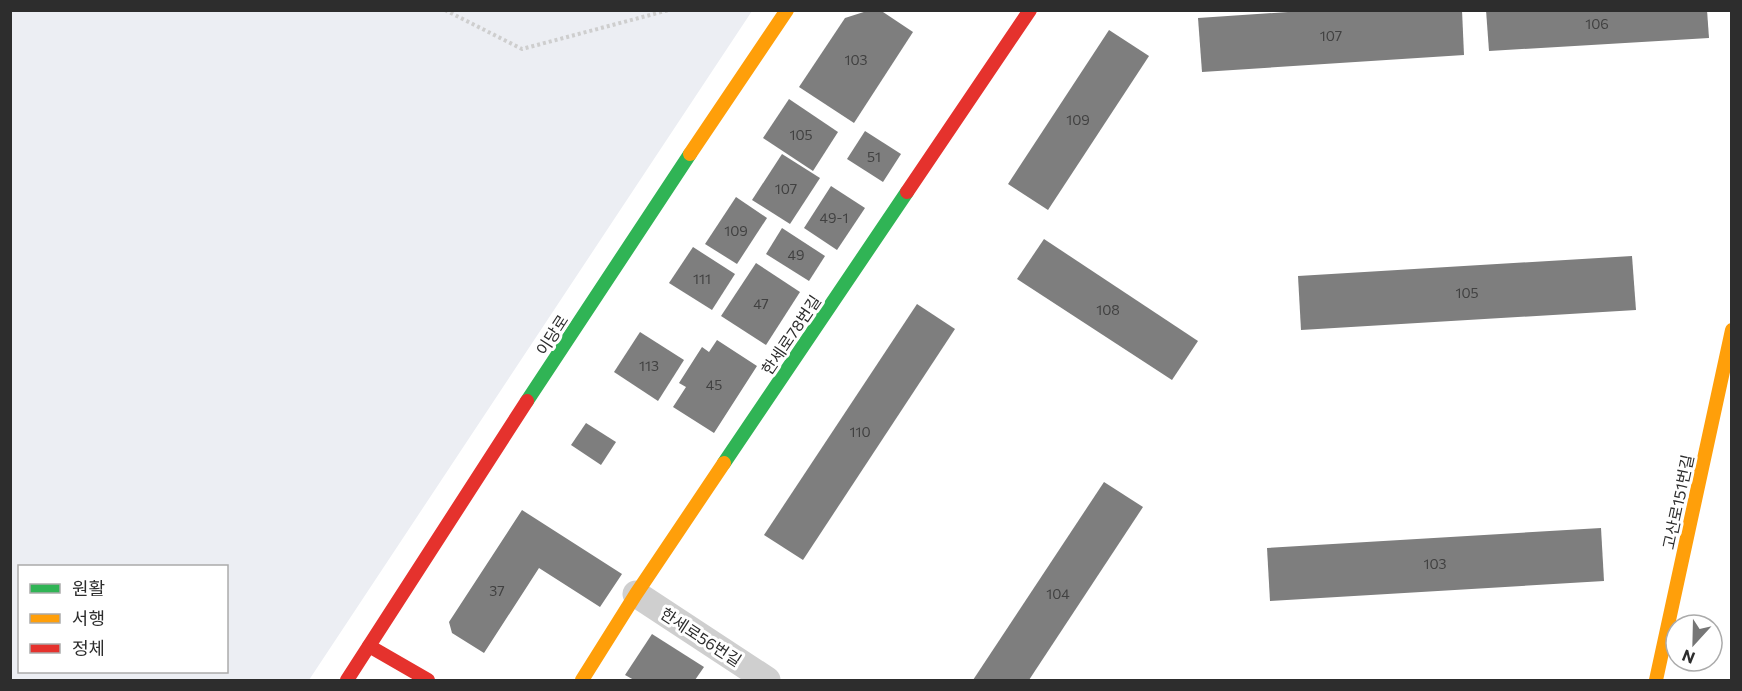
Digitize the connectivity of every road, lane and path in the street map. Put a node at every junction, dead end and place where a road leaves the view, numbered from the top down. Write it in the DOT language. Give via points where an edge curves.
graph roads {
  1 [pos="445,10"];
  2 [pos="669,10"];
  3 [pos="787,10"];
  4 [pos="1030,10"];
  5 [pos="1731,330"];
  6 [pos="636,594"];
  7 [pos="369,646"];
  8 [pos="347,681"];
  9 [pos="428,681"];
  10 [pos="582,681"];
  11 [pos="767,681"];
  12 [pos="1656,681"];
  1 -- 2 [label="path" via="522,49"];
  3 -- 7 [label="street, 이당로"];
  4 -- 6 [label="street, 한세로78번길"];
  5 -- 12 [label="street, 고산로151번길"];
  6 -- 10 [label="street, 한세로78번길"];
  6 -- 11 [label="street, 한세로56번길"];
  7 -- 8 [label="street, 이당로"];
  7 -- 9 [label="street"];
}
